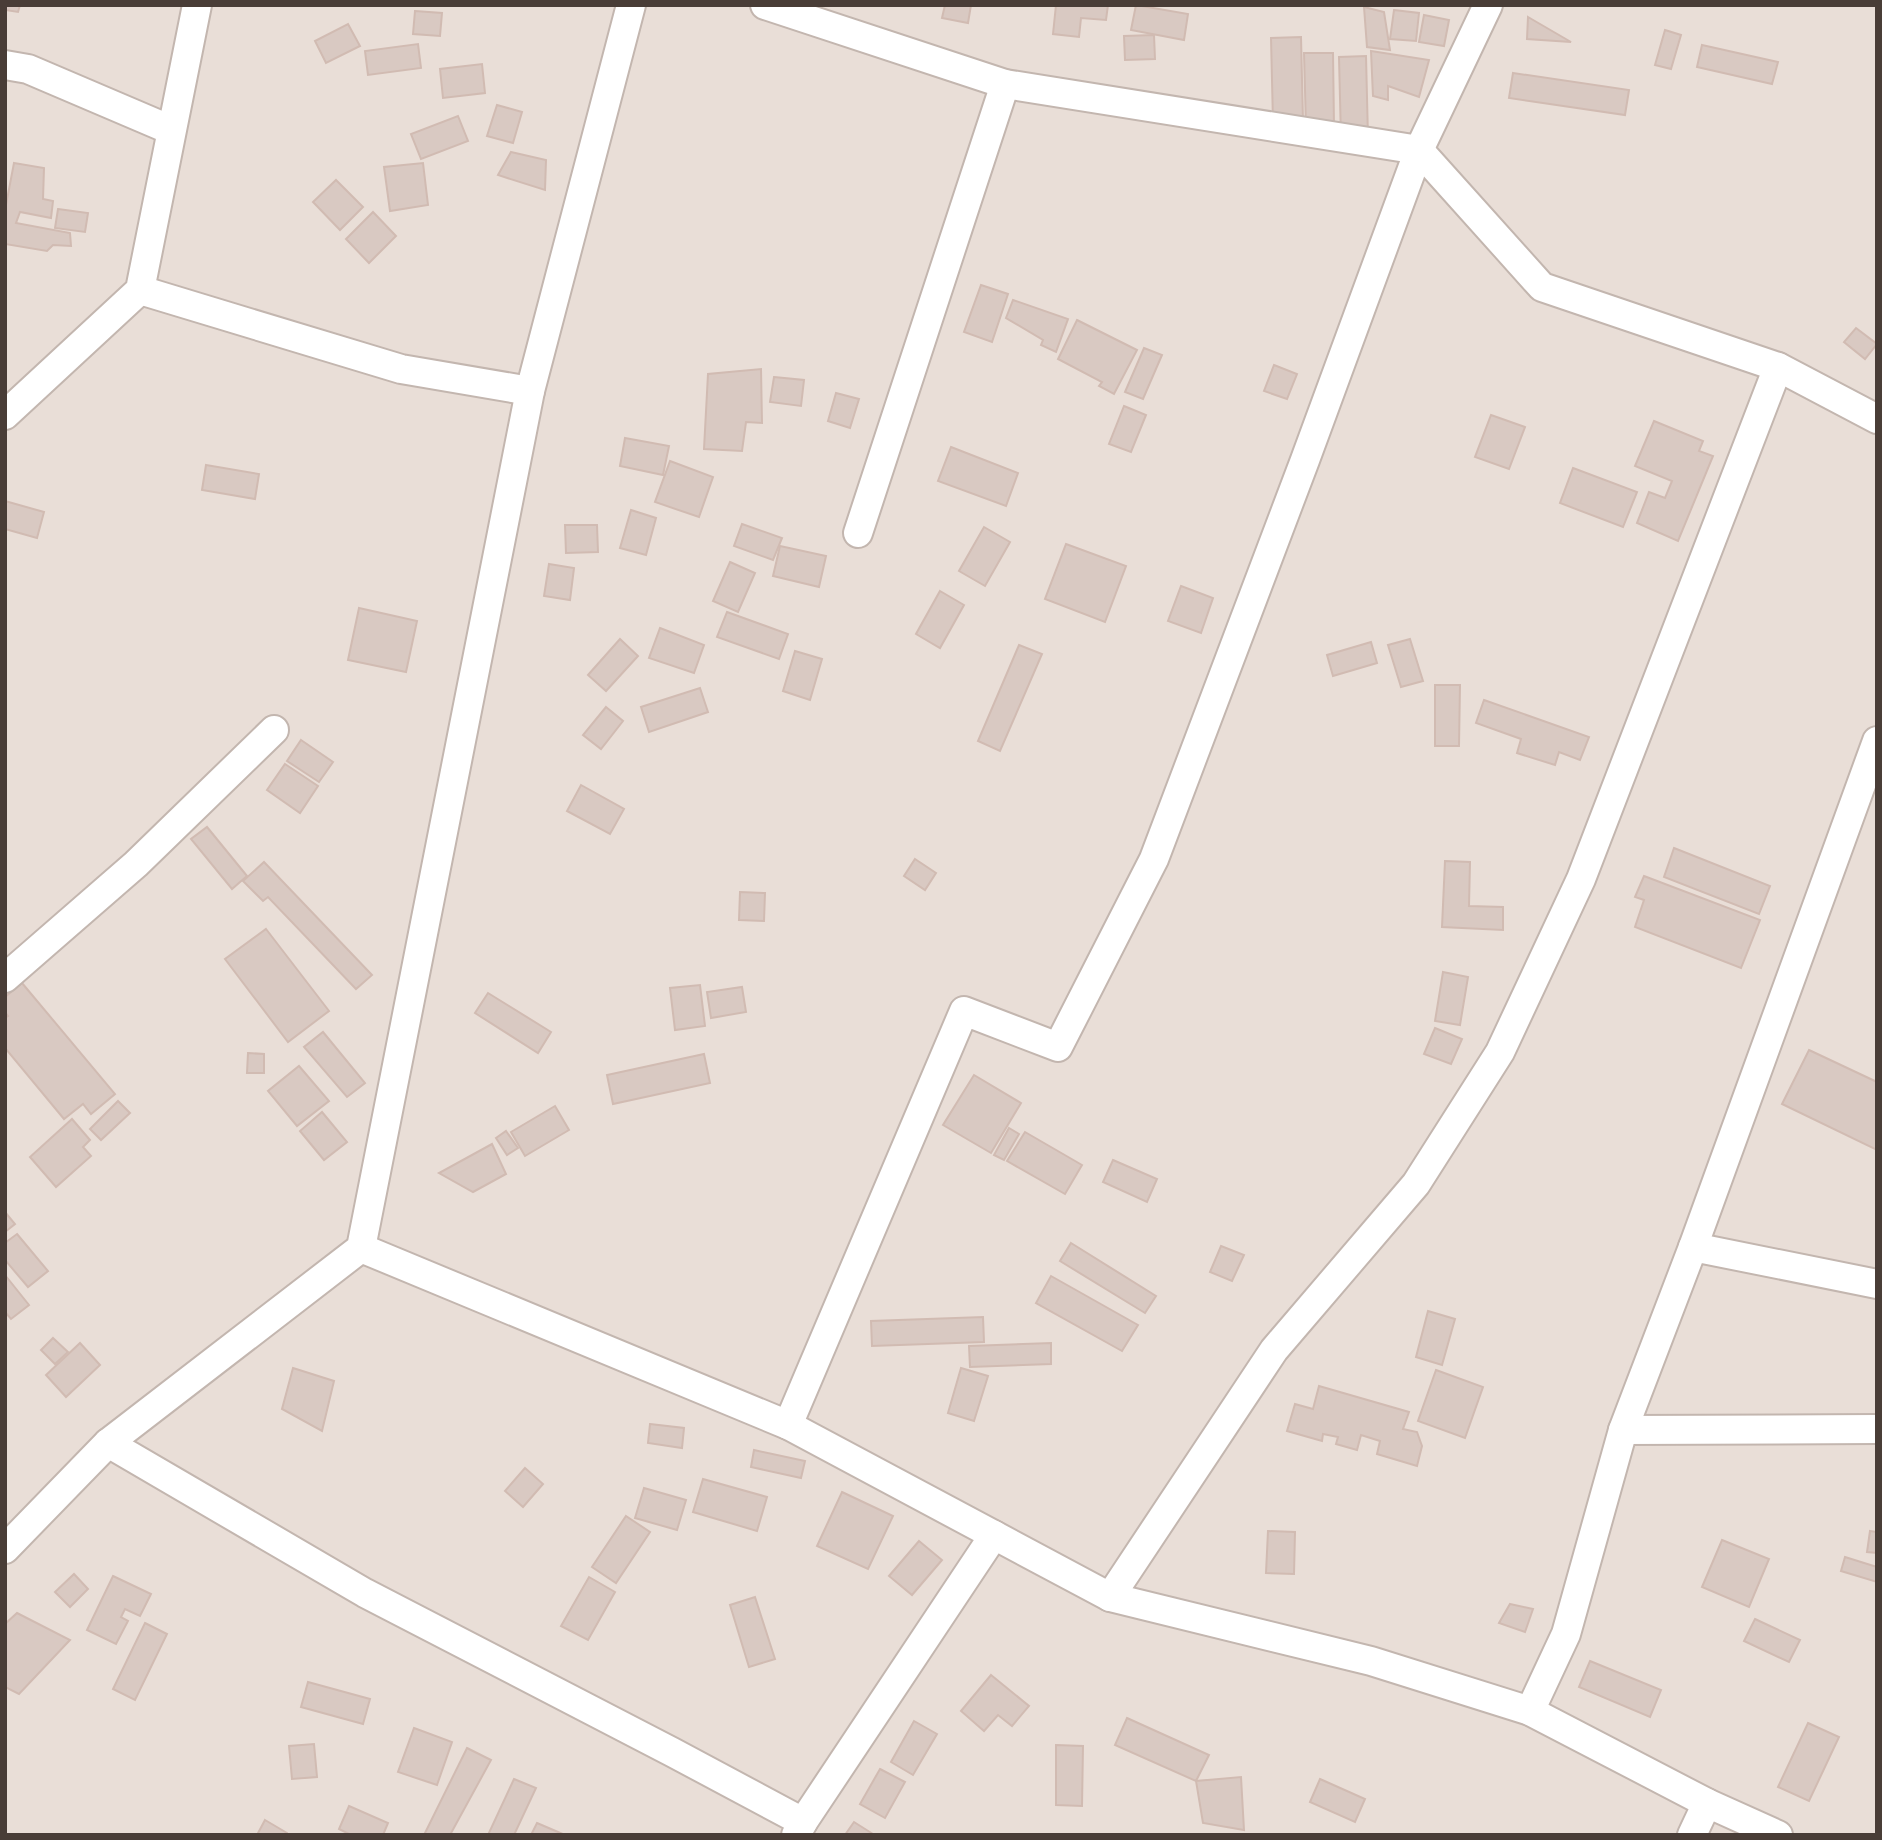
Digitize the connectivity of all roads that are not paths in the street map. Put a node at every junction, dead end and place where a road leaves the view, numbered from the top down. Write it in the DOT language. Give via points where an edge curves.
graph roads {
  1 [pos="197,5"];
  2 [pos="631,5"];
  3 [pos="765,5"];
  4 [pos="1488,5"];
  5 [pos="5,65"];
  6 [pos="1005,84"];
  7 [pos="171,130"];
  8 [pos="1419,150"];
  9 [pos="140,290"];
  10 [pos="1778,367"];
  11 [pos="530,391"];
  12 [pos="5,415"];
  13 [pos="1877,419"];
  14 [pos="858,533"];
  15 [pos="274,730"];
  16 [pos="1877,741"];
  17 [pos="5,978"];
  18 [pos="1693,1247"];
  19 [pos="361,1248"];
  20 [pos="1877,1284"];
  21 [pos="788,1425"];
  22 [pos="1877,1429"];
  23 [pos="1623,1430"];
  24 [pos="108,1443"];
  25 [pos="994,1535"];
  26 [pos="5,1549"];
  27 [pos="1110,1597"];
  28 [pos="1530,1711"];
  29 [pos="1707,1803"];
  30 [pos="799,1828"];
  31 [pos="1692,1835"];
  32 [pos="1779,1835"];
  1 -- 7 [label="street"];
  2 -- 11 [label="street"];
  3 -- 6 [label="street"];
  4 -- 8 [label="street"];
  5 -- 7 [label="street" via="27,69"];
  6 -- 8 [label="street"];
  6 -- 14 [label="street"];
  7 -- 9 [label="street"];
  8 -- 10 [label="street" via="1542,287"];
  8 -- 21 [label="street" via="1154,859 1058,1047 964,1011"];
  9 -- 11 [label="street" via="401,369"];
  9 -- 12 [label="street"];
  10 -- 13 [label="street"];
  10 -- 27 [label="street" via="1581,879 1500,1052 1416,1184 1275,1350"];
  11 -- 19 [label="street"];
  15 -- 17 [label="street" via="136,864"];
  16 -- 18 [label="street"];
  18 -- 20 [label="street"];
  18 -- 23 [label="street"];
  19 -- 21 [label="street"];
  19 -- 24 [label="street"];
  21 -- 25 [label="street"];
  22 -- 23 [label="street"];
  23 -- 28 [label="street" via="1566,1633"];
  24 -- 26 [label="street"];
  24 -- 30 [label="street" via="365,1593 672,1752"];
  25 -- 27 [label="street"];
  25 -- 30 [label="street"];
  27 -- 28 [label="street" via="1371,1661"];
  28 -- 29 [label="street"];
  29 -- 31 [label="street"];
  29 -- 32 [label="street"];
}
